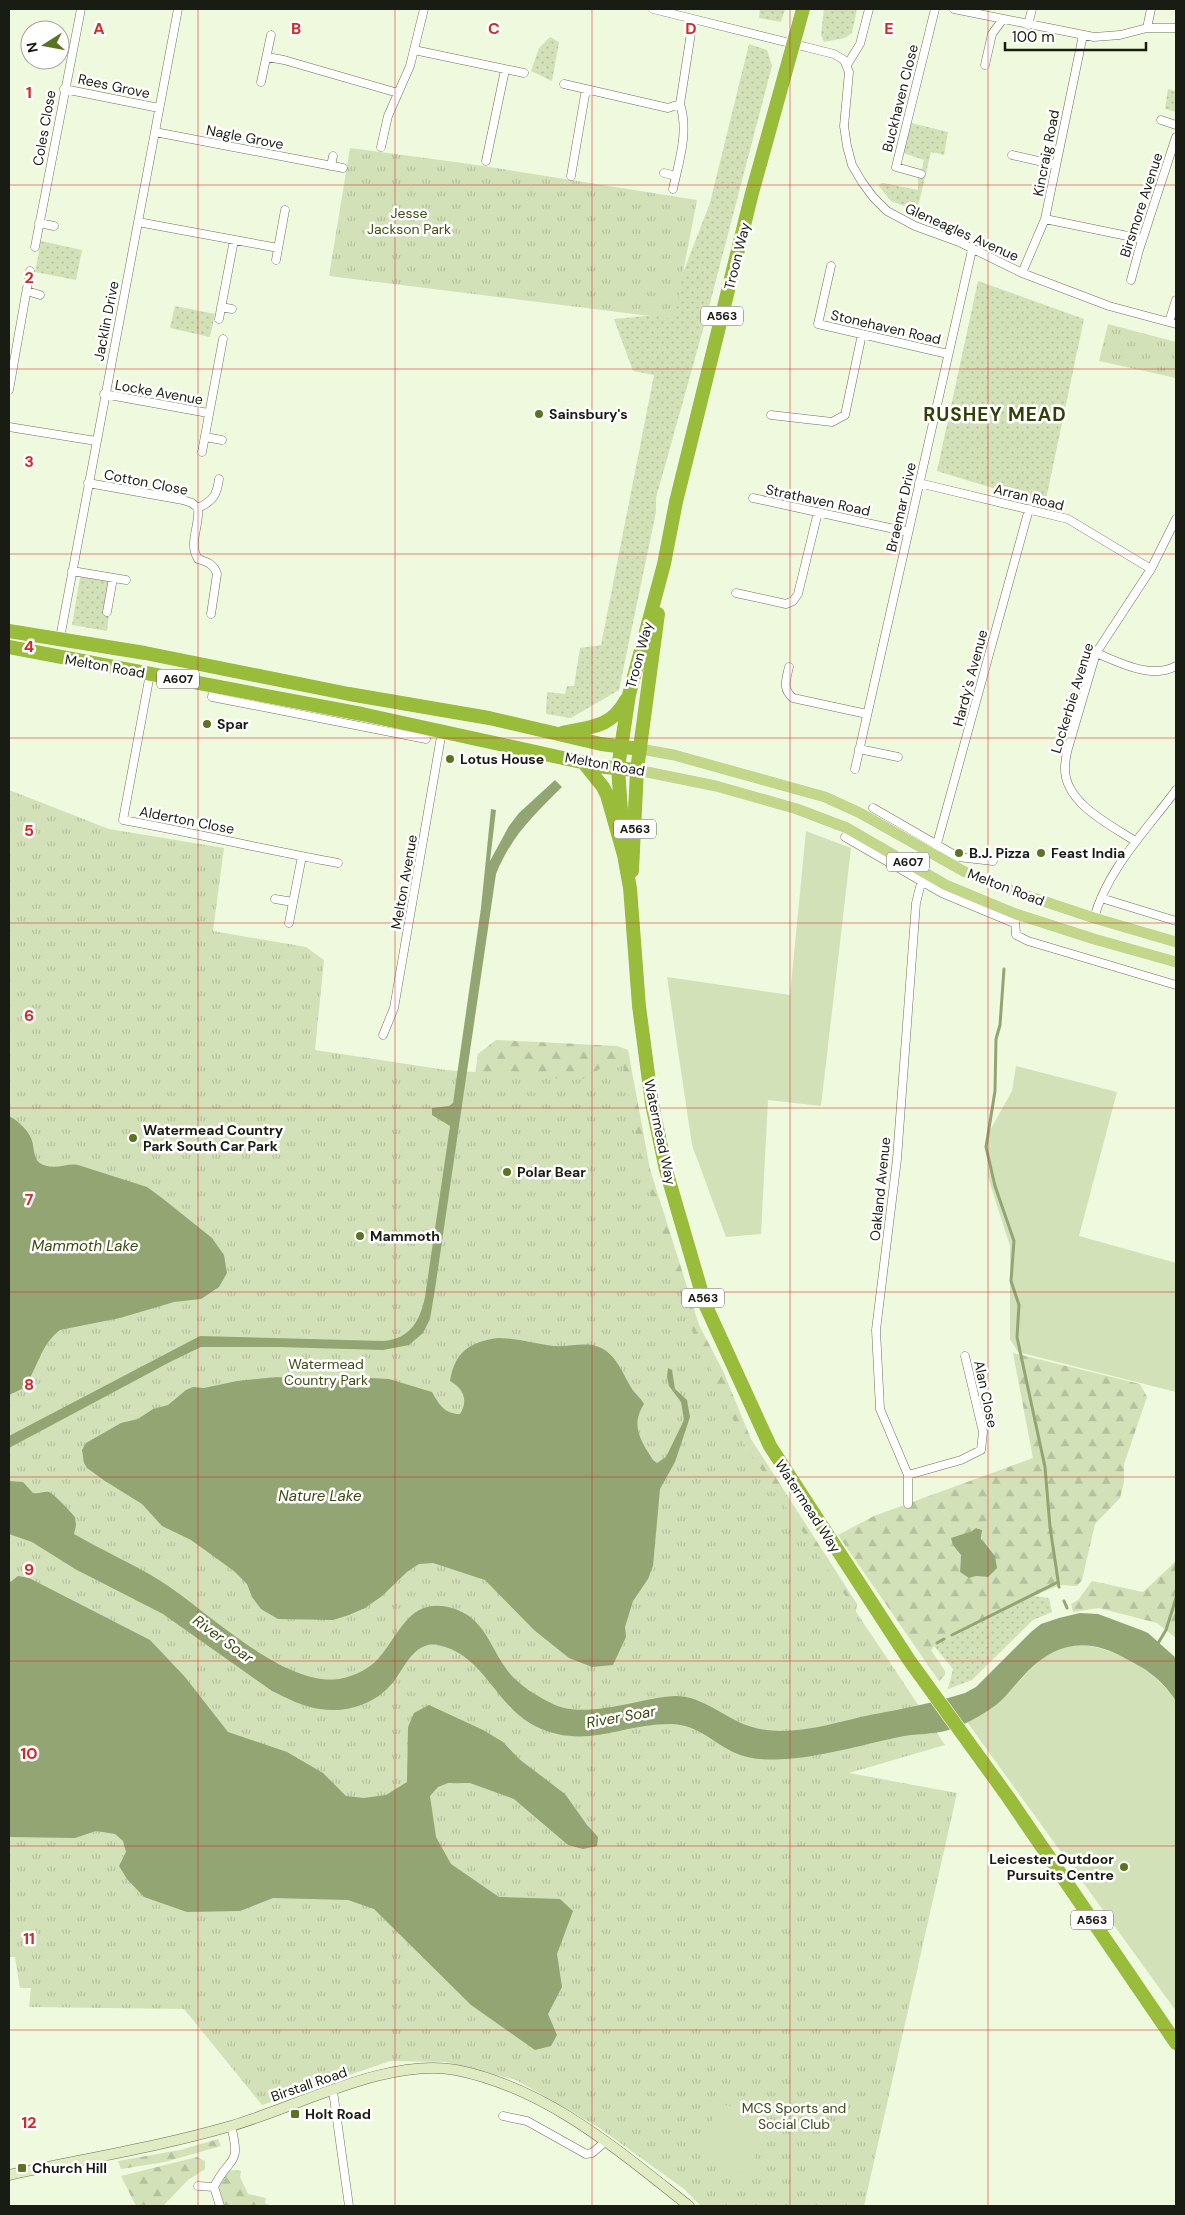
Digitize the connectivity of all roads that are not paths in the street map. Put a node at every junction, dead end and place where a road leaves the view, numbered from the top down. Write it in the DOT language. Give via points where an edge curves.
graph roads {
  1 [pos="80,9"];
  2 [pos="178,9"];
  3 [pos="424,9"];
  4 [pos="653,9"];
  5 [pos="803,9"];
  6 [pos="869,9"];
  7 [pos="935,9"];
  8 [pos="954,9"];
  9 [pos="1032,9"];
  10 [pos="1151,9"];
  11 [pos="1003,19"];
  12 [pos="694,20"];
  13 [pos="1028,25"];
  14 [pos="1146,28"];
  15 [pos="1176,28"];
  16 [pos="271,35"];
  17 [pos="1083,35"];
  18 [pos="794,43"];
  19 [pos="414,50"];
  20 [pos="266,57"];
  21 [pos="847,65"];
  22 [pos="985,65"];
  23 [pos="505,70"];
  24 [pos="524,74"];
  25 [pos="261,82"];
  26 [pos="564,84"];
  27 [pos="64,89"];
  28 [pos="586,89"];
  29 [pos="398,93"];
  30 [pos="680,104"];
  31 [pos="159,108"];
  32 [pos="1161,120"];
  33 [pos="1176,126"];
  34 [pos="155,132"];
  35 [pos="1176,137"];
  36 [pos="381,147"];
  37 [pos="1012,155"];
  38 [pos="333,156"];
  39 [pos="486,161"];
  40 [pos="1056,165"];
  41 [pos="331,166"];
  42 [pos="343,168"];
  43 [pos="664,173"];
  44 [pos="921,174"];
  45 [pos="571,176"];
  46 [pos="676,176"];
  47 [pos="673,189"];
  48 [pos="286,210"];
  49 [pos="1045,219"];
  50 [pos="138,222"];
  51 [pos="39,224"];
  52 [pos="54,226"];
  53 [pos="1142,239"];
  54 [pos="234,240"];
  55 [pos="35,247"];
  56 [pos="278,248"];
  57 [pos="972,250"];
  58 [pos="276,260"];
  59 [pos="831,266"];
  60 [pos="30,271"];
  61 [pos="1022,273"];
  62 [pos="1132,280"];
  63 [pos="27,291"];
  64 [pos="40,294"];
  65 [pos="1176,300"];
  66 [pos="221,307"];
  67 [pos="232,309"];
  68 [pos="218,319"];
  69 [pos="1172,323"];
  70 [pos="862,334"];
  71 [pos="222,339"];
  72 [pos="948,354"];
  73 [pos="9,390"];
  74 [pos="104,394"];
  75 [pos="208,413"];
  76 [pos="771,415"];
  77 [pos="9,427"];
  78 [pos="205,437"];
  79 [pos="222,440"];
  80 [pos="96,441"];
  81 [pos="202,452"];
  82 [pos="219,479"];
  83 [pos="88,483"];
  84 [pos="919,484"];
  85 [pos="753,498"];
  86 [pos="198,508"];
  87 [pos="1029,509"];
  88 [pos="818,512"];
  89 [pos="1176,520"];
  90 [pos="908,532"];
  91 [pos="664,564"];
  92 [pos="1151,569"];
  93 [pos="72,571"];
  94 [pos="114,578"];
  95 [pos="126,580"];
  96 [pos="736,593"];
  97 [pos="203,602"];
  98 [pos="213,604"];
  99 [pos="107,612"];
  100 [pos="211,614"];
  101 [pos="9,631"];
  102 [pos="60,638"];
  103 [pos="9,647"];
  104 [pos="1096,653"];
  105 [pos="54,657"];
  106 [pos="1176,666"];
  107 [pos="789,667"];
  108 [pos="235,670"];
  109 [pos="150,674"];
  110 [pos="629,695"];
  111 [pos="285,700"];
  112 [pos="353,701"];
  113 [pos="265,702"];
  114 [pos="867,714"];
  115 [pos="398,727"];
  116 [pos="442,731"];
  117 [pos="556,734"];
  118 [pos="426,740"];
  119 [pos="620,747"];
  120 [pos="640,749"];
  121 [pos="859,749"];
  122 [pos="898,757"];
  123 [pos="583,762"];
  124 [pos="618,768"];
  125 [pos="855,769"];
  126 [pos="637,770"];
  127 [pos="1175,793"];
  128 [pos="873,808"];
  129 [pos="854,810"];
  130 [pos="846,832"];
  131 [pos="1135,841"];
  132 [pos="935,849"];
  133 [pos="624,855"];
  134 [pos="302,856"];
  135 [pos="993,861"];
  136 [pos="338,863"];
  137 [pos="923,876"];
  138 [pos="630,888"];
  139 [pos="1101,898"];
  140 [pos="275,899"];
  141 [pos="293,902"];
  142 [pos="1015,918"];
  143 [pos="1094,918"];
  144 [pos="1176,921"];
  145 [pos="289,923"];
  146 [pos="1157,937"];
  147 [pos="1176,942"];
  148 [pos="1176,949"];
  149 [pos="1176,962"];
  150 [pos="1176,985"];
  151 [pos="383,1034"];
  152 [pos="965,1356"];
  153 [pos="908,1475"];
  154 [pos="908,1504"];
  155 [pos="1176,2043"];
  156 [pos="333,2091"];
  157 [pos="503,2116"];
  158 [pos="231,2126"];
  159 [pos="606,2141"];
  160 [pos="9,2174"];
  161 [pos="198,2186"];
  162 [pos="214,2187"];
  163 [pos="220,2206"];
  164 [pos="349,2206"];
  165 [pos="689,2206"];
  1 -- 27 [label="street, Coles Close"];
  2 -- 31 [label="street, Jacklin Drive"];
  3 -- 19 [label="street"];
  4 -- 12 [label="street"];
  5 -- 18 [label="highway, Troon Way / A563"];
  6 -- 21 [label="street" via="860,44"];
  7 -- 44 [label="street, Buckhaven Close" via="896,167"];
  8 -- 11 [label="street"];
  9 -- 13 [label="street"];
  10 -- 14 [label="street"];
  11 -- 13 [label="street"];
  11 -- 22 [label="street" via="992,34"];
  12 -- 18 [label="street"];
  12 -- 30 [label="street"];
  13 -- 17 [label="street"];
  14 -- 15 [label="street"];
  14 -- 17 [label="street" via="1120,35"];
  16 -- 20 [label="street"];
  17 -- 40 [label="street, Kincraig Road"];
  18 -- 21 [label="street" via="839,56"];
  18 -- 91 [label="highway, Troon Way / A563" via="752,193 676,502"];
  19 -- 23 [label="street"];
  19 -- 29 [label="street"];
  20 -- 25 [label="street"];
  20 -- 29 [label="street"];
  21 -- 57 [label="street, Gleneagles Avenue" via="844,126 852,165 862,182 887,210 915,226"];
  23 -- 24 [label="street"];
  23 -- 39 [label="street" via="485,146"];
  26 -- 28 [label="street"];
  27 -- 31 [label="street, Rees Grove"];
  27 -- 51 [label="street, Coles Close"];
  28 -- 30 [label="street" via="668,108"];
  28 -- 45 [label="street"];
  29 -- 36 [label="street"];
  30 -- 46 [label="street" via="684,131"];
  31 -- 34 [label="street, Jacklin Drive"];
  32 -- 33 [label="street"];
  34 -- 41 [label="street, Nagle Grove"];
  34 -- 50 [label="street, Jacklin Drive"];
  35 -- 53 [label="street, Birsmore Avenue"];
  37 -- 40 [label="street"];
  38 -- 41 [label="street"];
  40 -- 49 [label="street, Kincraig Road"];
  41 -- 42 [label="street, Nagle Grove"];
  43 -- 46 [label="street"];
  46 -- 47 [label="street"];
  48 -- 56 [label="street"];
  49 -- 53 [label="street"];
  49 -- 61 [label="street, Kincraig Road"];
  50 -- 54 [label="street"];
  50 -- 74 [label="street, Jacklin Drive"];
  51 -- 52 [label="street"];
  51 -- 55 [label="street, Coles Close"];
  53 -- 62 [label="street, Birsmore Avenue"];
  54 -- 56 [label="street"];
  54 -- 66 [label="street"];
  56 -- 58 [label="street"];
  57 -- 61 [label="street, Gleneagles Avenue"];
  57 -- 72 [label="street, Braemar Drive"];
  59 -- 70 [label="street, Stonehaven Road" via="818,324"];
  60 -- 63 [label="street"];
  61 -- 69 [label="street, Gleneagles Avenue" via="1109,306"];
  63 -- 64 [label="street"];
  63 -- 73 [label="street"];
  65 -- 69 [label="street"];
  66 -- 67 [label="street"];
  66 -- 68 [label="street"];
  70 -- 72 [label="street, Stonehaven Road"];
  70 -- 76 [label="street" via="844,415 832,422"];
  71 -- 75 [label="street, Locke Avenue" via="216,351"];
  72 -- 84 [label="street, Braemar Drive"];
  74 -- 75 [label="street, Locke Avenue"];
  74 -- 80 [label="street, Jacklin Drive"];
  75 -- 78 [label="street, Locke Avenue"];
  77 -- 80 [label="street"];
  78 -- 79 [label="street"];
  78 -- 81 [label="street, Locke Avenue"];
  80 -- 83 [label="street, Jacklin Drive"];
  82 -- 86 [label="street, Cotton Close" via="217,493 211,502"];
  83 -- 86 [label="street, Cotton Close" via="183,500"];
  83 -- 93 [label="street, Jacklin Drive"];
  84 -- 87 [label="street, Arran Road"];
  84 -- 90 [label="street, Braemar Drive"];
  85 -- 88 [label="street, Strathaven Road"];
  86 -- 98 [label="street, Cotton Close" via="193,546 198,559 216,568"];
  87 -- 92 [label="street, Arran Road" via="1068,519"];
  87 -- 132 [label="street, Hardy's Avenue"];
  88 -- 90 [label="street, Strathaven Road"];
  88 -- 96 [label="street" via="794,602 786,604"];
  89 -- 92 [label="street, Lockerbie Avenue"];
  90 -- 114 [label="street, Braemar Drive"];
  91 -- 110 [label="highway, Troon Way"];
  91 -- 120 [label="highway, Troon Way"];
  92 -- 104 [label="street, Lockerbie Avenue"];
  93 -- 94 [label="street"];
  93 -- 102 [label="street, Jacklin Drive"];
  94 -- 95 [label="street"];
  94 -- 99 [label="street"];
  97 -- 98 [label="street"];
  98 -- 100 [label="street, Cotton Close"];
  101 -- 102 [label="highway, Melton Road / A607"];
  101 -- 105 [label="highway, Melton Road" via="12,639 46,648"];
  102 -- 108 [label="highway, Melton Road / A607"];
  103 -- 105 [label="highway, Melton Road / A607"];
  104 -- 106 [label="street" via="1137,669"];
  104 -- 131 [label="street, Lockerbie Avenue" via="1064,769 1076,797"];
  105 -- 109 [label="highway, Melton Road / A607"];
  107 -- 114 [label="street" via="785,687 793,698"];
  108 -- 111 [label="highway" via="243,678 282,687 287,694"];
  108 -- 112 [label="highway, Melton Road / A607"];
  109 -- 113 [label="highway, Melton Road / A607" via="214,686"];
  109 -- 134 [label="street, Alderton Close" via="124,820"];
  110 -- 117 [label="highway, Melton Road / A607" via="619,713 610,720"];
  110 -- 119 [label="highway, Troon Way"];
  111 -- 112 [label="highway, Melton Road / A607"];
  111 -- 113 [label="highway, Melton Road / A607"];
  112 -- 115 [label="highway, Melton Road"];
  112 -- 117 [label="highway, Melton Road / A607" via="489,718"];
  113 -- 115 [label="street"];
  114 -- 121 [label="street, Braemar Drive"];
  115 -- 116 [label="highway, Melton Road / A607"];
  115 -- 118 [label="street"];
  116 -- 123 [label="highway, Melton Road / A607"];
  116 -- 151 [label="street, Melton Avenue" via="394,1008"];
  117 -- 119 [label="highway, Melton Road / A607"];
  119 -- 120 [label="highway, Melton Road / A607"];
  119 -- 124 [label="highway, Watermead Way / A563"];
  120 -- 126 [label="highway, Watermead Way / A563"];
  120 -- 129 [label="main road, Melton Road / A607" via="782,783"];
  121 -- 122 [label="street"];
  121 -- 125 [label="street, Braemar Drive"];
  123 -- 124 [label="highway, Melton Road / A607"];
  123 -- 133 [label="highway, Watermead Way / A563" via="607,795"];
  124 -- 126 [label="highway, Melton Road / A607"];
  124 -- 133 [label="highway, Watermead Way / A563"];
  126 -- 130 [label="main road, Melton Road / A607" via="767,800 797,809"];
  126 -- 138 [label="highway, Watermead Way / A563"];
  127 -- 131 [label="street"];
  128 -- 132 [label="street"];
  129 -- 130 [label="main road"];
  129 -- 132 [label="main road, Melton Road / A607"];
  130 -- 137 [label="main road, Melton Road / A607"];
  131 -- 139 [label="street"];
  132 -- 135 [label="street" via="958,857"];
  132 -- 143 [label="main road, Melton Road / A607" via="965,872"];
  133 -- 138 [label="highway, Watermead Way / A563"];
  134 -- 136 [label="street, Alderton Close"];
  134 -- 141 [label="street"];
  137 -- 142 [label="main road, Melton Road / A607"];
  137 -- 153 [label="street, Oakland Avenue" via="916,903 897,1159 876,1330 880,1409"];
  138 -- 155 [label="highway, Watermead Way / A563" via="638,1006 652,1104 666,1170 705,1304 770,1446 909,1660 1008,1797"];
  139 -- 143 [label="street"];
  139 -- 144 [label="street"];
  140 -- 141 [label="street"];
  141 -- 145 [label="street"];
  142 -- 149 [label="main road, Melton Road / A607"];
  142 -- 150 [label="street, Melton Road" via="1016,935 1028,941"];
  143 -- 146 [label="main road, Melton Road / A607"];
  146 -- 147 [label="main road, Melton Road / A607"];
  146 -- 148 [label="main road" via="1160,945"];
  152 -- 153 [label="street, Alan Close" via="983,1432 981,1450 961,1460"];
  153 -- 154 [label="street, Oakland Avenue"];
  156 -- 158 [label="street, Birstall Road"];
  156 -- 159 [label="street, Birstall Road" via="408,2068 455,2070 514,2088 558,2110"];
  156 -- 164 [label="street"];
  157 -- 159 [label="street" via="527,2121 586,2154"];
  158 -- 160 [label="street, Birstall Road"];
  158 -- 162 [label="street" via="235,2156"];
  159 -- 165 [label="street, Birstall Road"];
  161 -- 162 [label="street"];
  162 -- 163 [label="street"];
}
